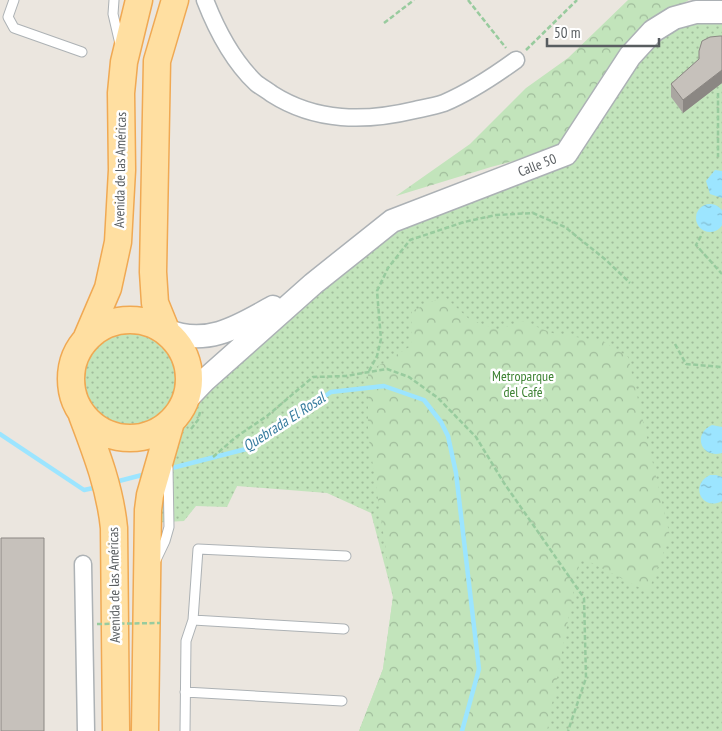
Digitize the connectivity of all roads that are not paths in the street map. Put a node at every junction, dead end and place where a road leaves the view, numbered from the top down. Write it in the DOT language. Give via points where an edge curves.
graph roads {
  1 [pos="14,0"];
  2 [pos="114,0"];
  3 [pos="139,0"];
  4 [pos="175,0"];
  5 [pos="205,0"];
  6 [pos="722,12"];
  7 [pos="82,52"];
  8 [pos="516,60"];
  9 [pos="124,62"];
  10 [pos="313,284"];
  11 [pos="166,330"];
  12 [pos="87,338"];
  13 [pos="194,403"];
  14 [pos="82,414"];
  15 [pos="178,429"];
  16 [pos="346,556"];
  17 [pos="83,564"];
  18 [pos="193,620"];
  19 [pos="344,629"];
  20 [pos="185,692"];
  21 [pos="342,701"];
  22 [pos="113,728"];
  23 [pos="86,731"];
  24 [pos="145,731"];
  25 [pos="185,731"];
  1 -- 7 [label="lane" via="8,17 14,28"];
  2 -- 9 [label="lane" via="112,14"];
  3 -- 9 [label="main road, Avenida de las Américas"];
  4 -- 11 [label="main road" via="157,62 153,272 155,303"];
  5 -- 8 [label="street" via="214,24 235,60 257,84 285,102 312,113 341,118 392,116 443,103 469,91"];
  6 -- 10 [label="street, Calle 50" via="696,12 674,18 653,31 630,56 566,154 392,221"];
  9 -- 12 [label="main road, Avenida de las Américas" via="118,242 108,288"];
  10 -- 11 [label="street, Calle 50" via="246,322 213,335 197,338"];
  10 -- 13 [label="street, Calle 50" via="205,380"];
  11 -- 12 [label="main road" via="144,321 124,319 104,325"];
  11 -- 13 [label="main road" via="187,362 188,388"];
  12 -- 14 [label="main road" via="76,355 71,375 73,395"];
  13 -- 15 [label="main road" via="179,412"];
  14 -- 15 [label="main road" via="92,425 118,437 132,438"];
  14 -- 22 [label="main road, Avenida de las Américas" via="105,478 114,528"];
  15 -- 24 [label="main road" via="163,449 148,510"];
  16 -- 18 [label="lane" via="198,549"];
  17 -- 23 [label="street"];
  18 -- 19 [label="lane"];
  18 -- 20 [label="lane" via="186,640"];
  20 -- 21 [label="lane"];
  20 -- 25 [label="lane"];
}
